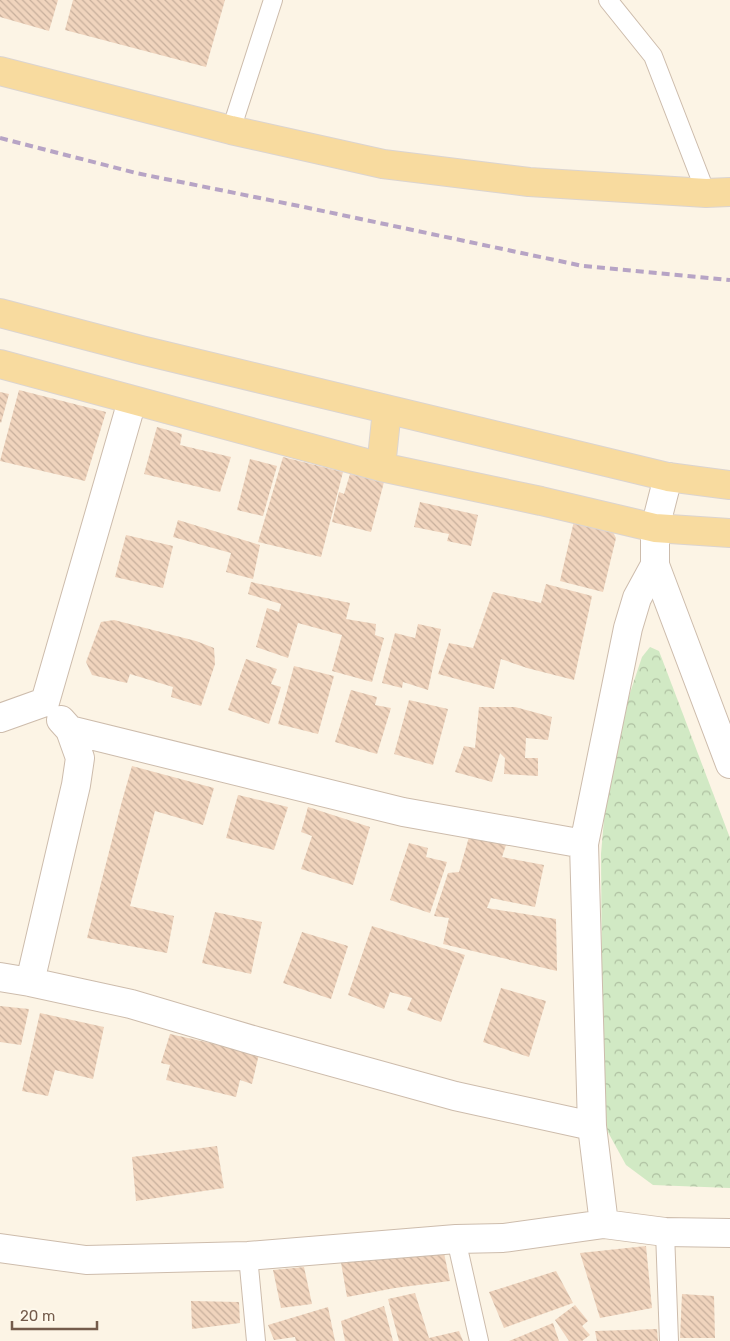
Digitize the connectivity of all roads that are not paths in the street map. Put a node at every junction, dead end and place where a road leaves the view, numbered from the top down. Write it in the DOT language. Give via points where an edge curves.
graph roads {
  1 [pos="272,0"];
  2 [pos="608,0"];
  3 [pos="0,71"];
  4 [pos="231,130"];
  5 [pos="718,193"];
  6 [pos="0,313"];
  7 [pos="0,364"];
  8 [pos="132,401"];
  9 [pos="387,410"];
  10 [pos="381,467"];
  11 [pos="668,477"];
  12 [pos="730,485"];
  13 [pos="655,528"];
  14 [pos="730,533"];
  15 [pos="655,565"];
  16 [pos="45,702"];
  17 [pos="0,717"];
  18 [pos="70,730"];
  19 [pos="730,764"];
  20 [pos="584,844"];
  21 [pos="0,977"];
  22 [pos="30,982"];
  23 [pos="592,1126"];
  24 [pos="604,1224"];
  25 [pos="665,1232"];
  26 [pos="730,1233"];
  27 [pos="456,1239"];
  28 [pos="0,1248"];
  29 [pos="248,1256"];
  30 [pos="256,1341"];
  31 [pos="480,1341"];
  32 [pos="669,1341"];
  1 -- 4 [label="lane"];
  2 -- 5 [label="lane" via="653,56"];
  3 -- 4 [label="main road"];
  4 -- 5 [label="main road" via="383,164 529,182"];
  6 -- 9 [label="main road"];
  7 -- 8 [label="main road"];
  8 -- 10 [label="main road"];
  8 -- 16 [label="street"];
  9 -- 10 [label="main road"];
  9 -- 11 [label="main road"];
  10 -- 13 [label="main road"];
  11 -- 12 [label="main road"];
  11 -- 13 [label="street"];
  13 -- 14 [label="main road"];
  13 -- 15 [label="street"];
  15 -- 19 [label="street"];
  15 -- 20 [label="street" via="637,598 628,628"];
  16 -- 17 [label="street"];
  16 -- 18 [label="street"];
  18 -- 20 [label="street" via="403,812"];
  18 -- 22 [label="street" via="80,758 76,785"];
  20 -- 23 [label="street"];
  21 -- 22 [label="street"];
  22 -- 23 [label="street" via="131,1004 456,1096"];
  23 -- 24 [label="street"];
  24 -- 25 [label="street"];
  24 -- 27 [label="street" via="503,1238"];
  25 -- 26 [label="street"];
  25 -- 32 [label="lane"];
  27 -- 29 [label="street"];
  27 -- 31 [label="lane"];
  28 -- 29 [label="street" via="86,1260"];
  29 -- 30 [label="lane"];
}
